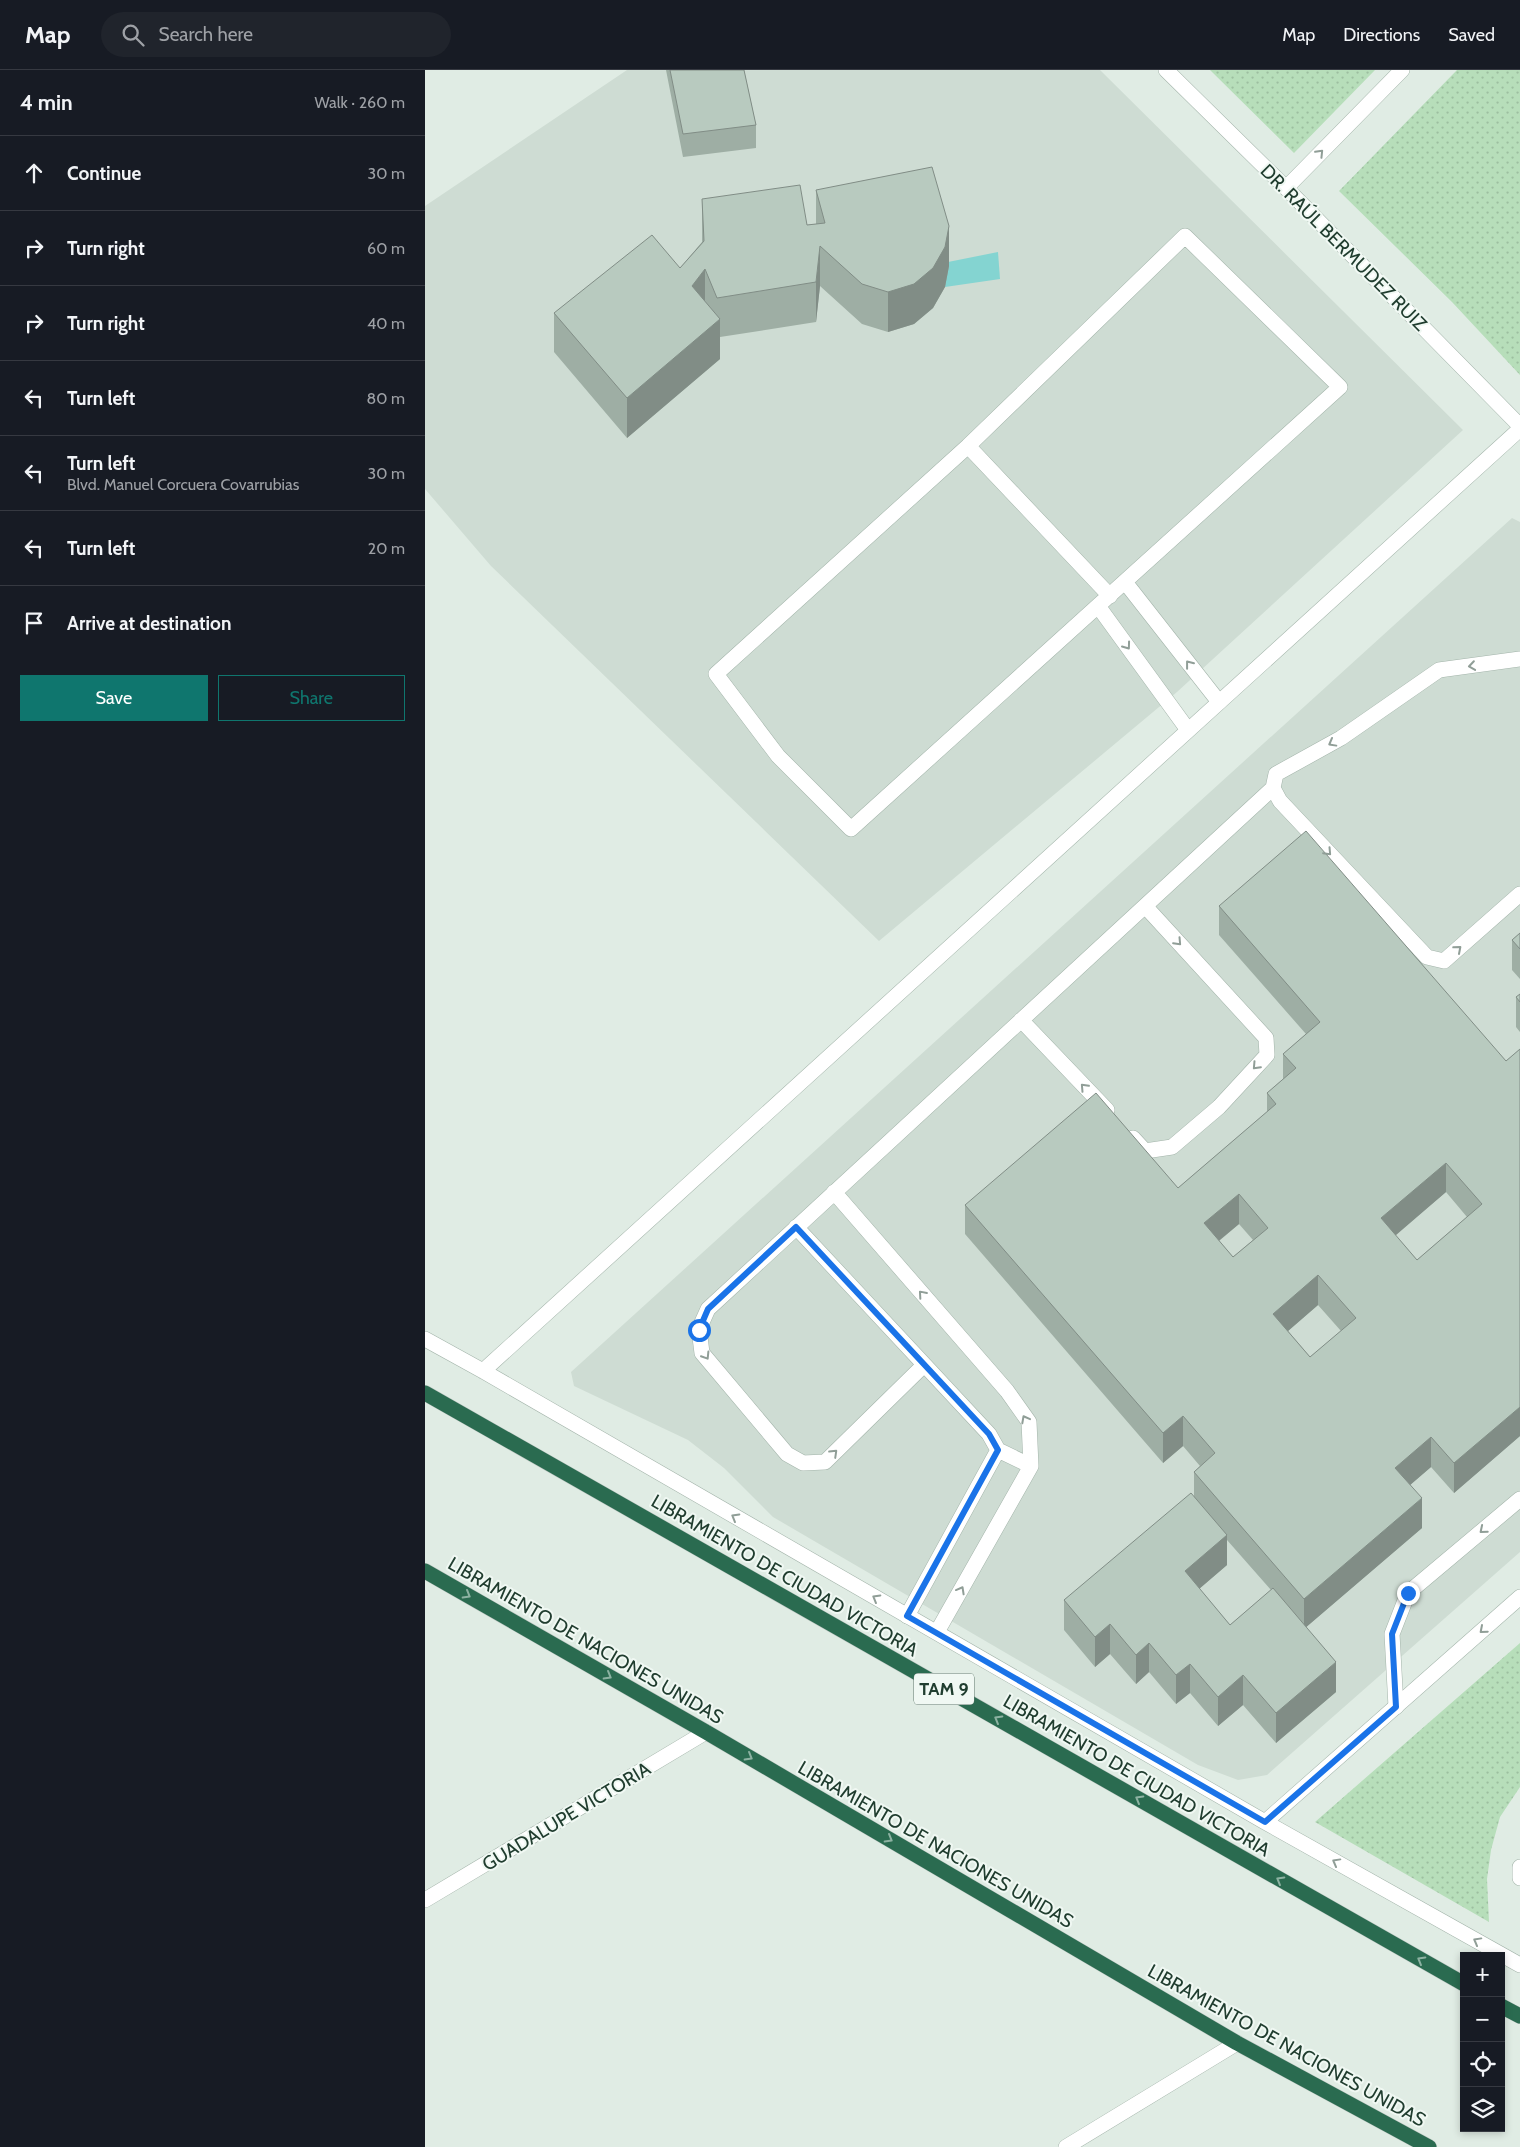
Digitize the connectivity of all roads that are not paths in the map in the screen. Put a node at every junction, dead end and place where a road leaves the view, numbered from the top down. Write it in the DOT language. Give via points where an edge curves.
graph roads {
  1 [pos="1166,70"];
  2 [pos="1402,70"];
  3 [pos="1286,188"];
  4 [pos="1520,428"];
  5 [pos="968,446"];
  6 [pos="1125,582"];
  7 [pos="1110,596"];
  8 [pos="1098,606"];
  9 [pos="1520,659"];
  10 [pos="1219,702"];
  11 [pos="1188,730"];
  12 [pos="1273,788"];
  13 [pos="1520,894"];
  14 [pos="1145,906"];
  15 [pos="1021,1020"];
  16 [pos="834,1192"];
  17 [pos="796,1227"];
  18 [pos="425,1340"];
  19 [pos="924,1365"];
  20 [pos="483,1371"];
  21 [pos="425,1393"];
  22 [pos="998,1450"];
  23 [pos="1031,1466"];
  24 [pos="1520,1499"];
  25 [pos="425,1571"];
  26 [pos="1520,1597"];
  27 [pos="907,1616"];
  28 [pos="937,1632"];
  29 [pos="1396,1707"];
  30 [pos="706,1732"];
  31 [pos="1265,1822"];
  32 [pos="1520,1867"];
  33 [pos="1520,1878"];
  34 [pos="425,1900"];
  35 [pos="1520,1965"];
  36 [pos="1460,1982"];
  37 [pos="1505,2008"];
  38 [pos="1520,2016"];
  39 [pos="1237,2043"];
  40 [pos="1066,2147"];
  41 [pos="1429,2147"];
  1 -- 3 [label="street, DR. RAÚL BERMUDEZ RUIZ"];
  3 -- 2 [label="street, one-way"];
  3 -- 4 [label="street, DR. RAÚL BERMUDEZ RUIZ"];
  4 -- 10 [label="street"];
  5 -- 6 [label="street" via="1185,236 1340,387"];
  5 -- 7 [label="street"];
  5 -- 8 [label="street" via="716,674 779,756 851,828"];
  6 -- 7 [label="street"];
  10 -- 6 [label="street, one-way"];
  7 -- 8 [label="street"];
  8 -- 11 [label="street, one-way"];
  9 -- 12 [label="street, one-way" via="1439,670 1341,738 1276,774"];
  10 -- 11 [label="street"];
  11 -- 20 [label="street"];
  12 -- 13 [label="street, one-way" via="1280,801 1427,957 1444,961"];
  12 -- 14 [label="street"];
  14 -- 15 [label="street"];
  14 -- 15 [label="street, one-way" via="1265,1038 1267,1055 1219,1107 1172,1147 1145,1151"];
  15 -- 16 [label="street"];
  16 -- 17 [label="street"];
  23 -- 16 [label="street, one-way" via="1029,1422 1007,1391"];
  17 -- 19 [label="street"];
  17 -- 19 [label="street, one-way" via="708,1309 699,1330 702,1353 787,1454 803,1463 825,1462"];
  18 -- 20 [label="street"];
  19 -- 22 [label="street" via="989,1434"];
  27 -- 20 [label="street, one-way"];
  36 -- 21 [label="highway, LIBRAMIENTO DE CIUDAD VICTORIA / TAM 9, one-way"];
  22 -- 23 [label="street"];
  22 -- 27 [label="street"];
  28 -- 23 [label="street, one-way"];
  24 -- 29 [label="street, one-way" via="1408,1593 1392,1634"];
  25 -- 30 [label="highway, LIBRAMIENTO DE NACIONES UNIDAS, one-way"];
  26 -- 29 [label="street, one-way"];
  27 -- 28 [label="street"];
  28 -- 31 [label="street"];
  29 -- 31 [label="street"];
  30 -- 34 [label="street, GUADALUPE VICTORIA"];
  30 -- 39 [label="highway, LIBRAMIENTO DE NACIONES UNIDAS, one-way"];
  35 -- 31 [label="street, one-way"];
  32 -- 33 [label="street"];
  37 -- 38 [label="highway"];
  39 -- 40 [label="street"];
  39 -- 41 [label="highway, LIBRAMIENTO DE NACIONES UNIDAS"];
}
